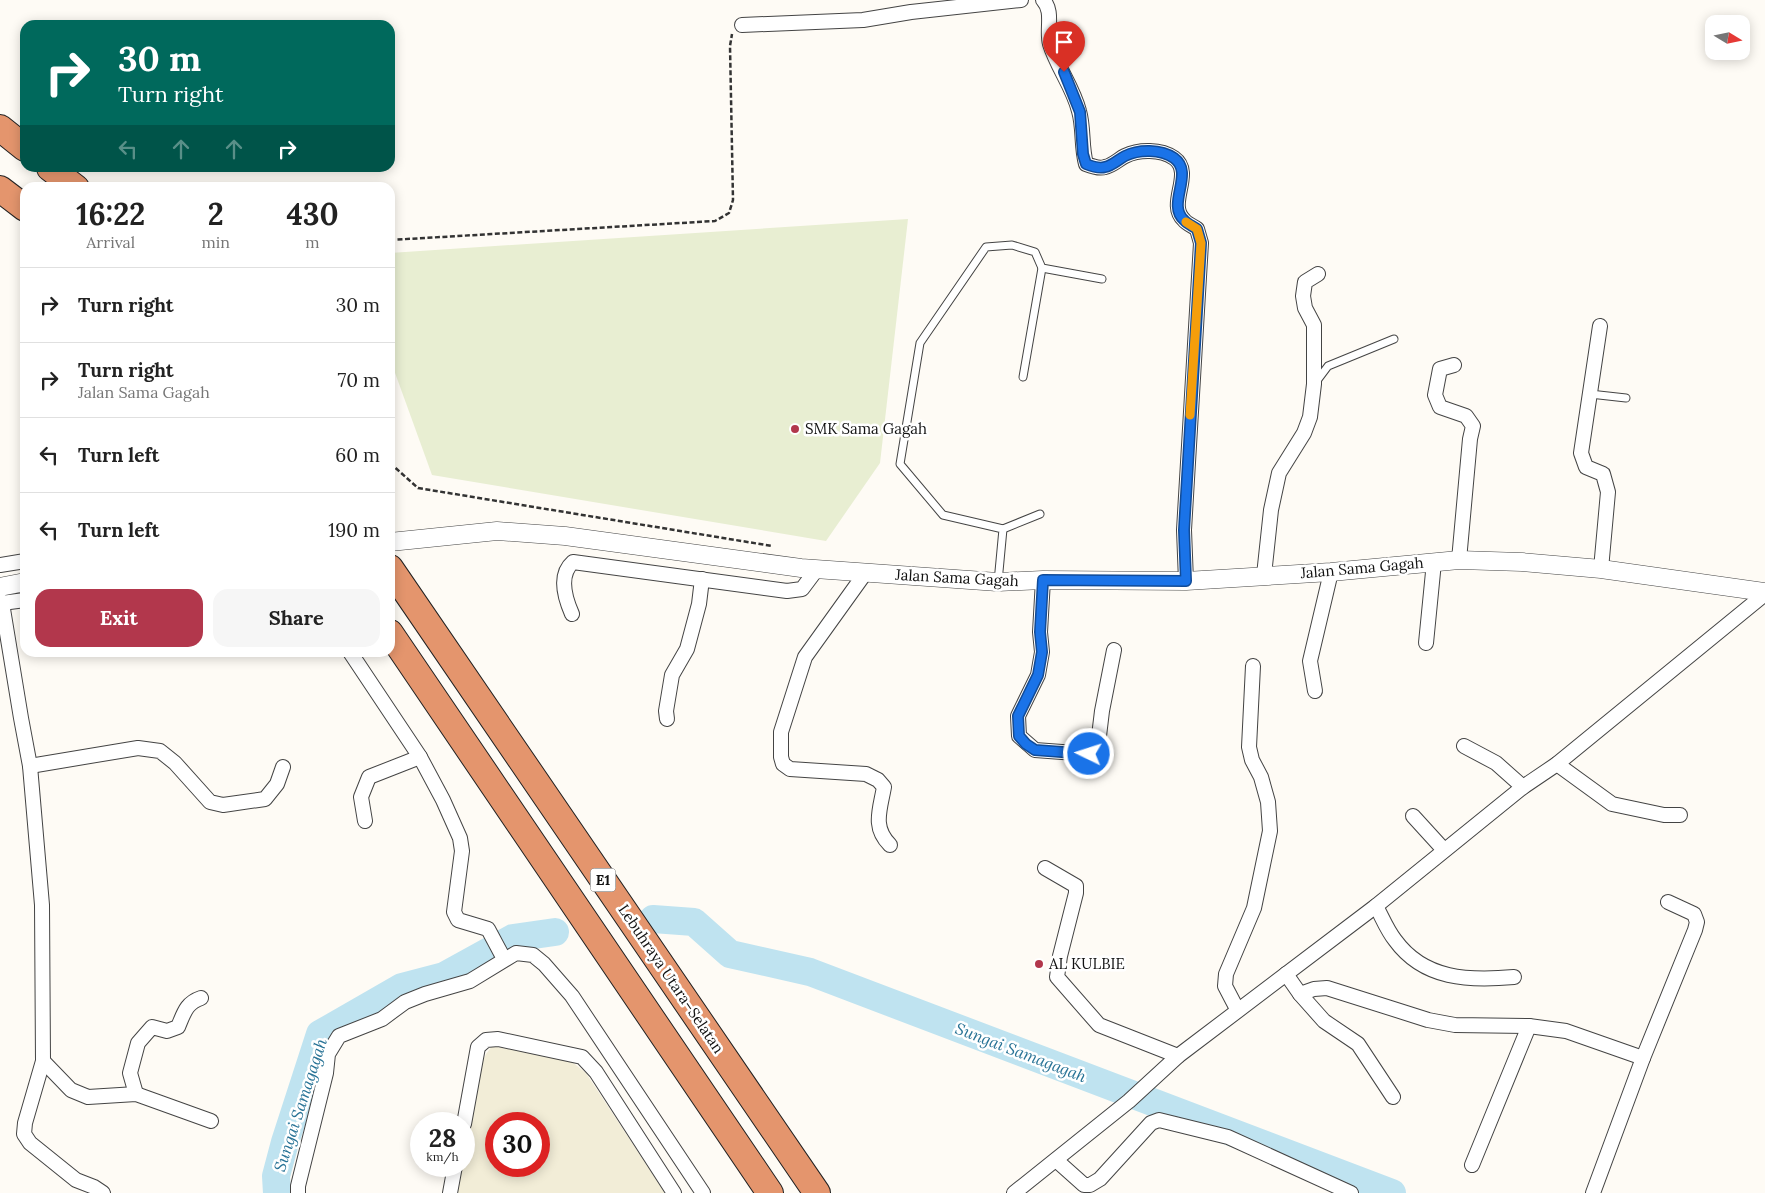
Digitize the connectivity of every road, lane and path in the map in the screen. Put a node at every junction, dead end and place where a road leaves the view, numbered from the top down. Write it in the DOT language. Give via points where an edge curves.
graph roads {
  1 [pos="1021,0"];
  2 [pos="1043,0"];
  3 [pos="742,25"];
  4 [pos="0,128"];
  5 [pos="20,144"];
  6 [pos="55,172"];
  7 [pos="68,182"];
  8 [pos="0,189"];
  9 [pos="20,204"];
  10 [pos="395,240"];
  11 [pos="1042,268"];
  12 [pos="1318,274"];
  13 [pos="1102,280"];
  14 [pos="1600,326"];
  15 [pos="1394,339"];
  16 [pos="1454,365"];
  17 [pos="1023,377"];
  18 [pos="1314,384"];
  19 [pos="1590,394"];
  20 [pos="1626,398"];
  21 [pos="395,467"];
  22 [pos="1040,514"];
  23 [pos="1003,529"];
  24 [pos="395,541"];
  25 [pos="781,547"];
  26 [pos="1459,560"];
  27 [pos="20,562"];
  28 [pos="1434,562"];
  29 [pos="0,565"];
  30 [pos="1601,569"];
  31 [pos="817,570"];
  32 [pos="866,572"];
  33 [pos="1331,572"];
  34 [pos="395,575"];
  35 [pos="1264,575"];
  36 [pos="702,579"];
  37 [pos="1043,580"];
  38 [pos="1186,581"];
  39 [pos="998,582"];
  40 [pos="20,585"];
  41 [pos="1765,593"];
  42 [pos="1,597"];
  43 [pos="20,599"];
  44 [pos="572,614"];
  45 [pos="395,640"];
  46 [pos="1426,643"];
  47 [pos="1114,650"];
  48 [pos="353,657"];
  49 [pos="1253,666"];
  50 [pos="1315,691"];
  51 [pos="667,720"];
  52 [pos="1464,746"];
  53 [pos="420,757"];
  54 [pos="1557,764"];
  55 [pos="30,766"];
  56 [pos="283,767"];
  57 [pos="1522,787"];
  58 [pos="1680,815"];
  59 [pos="1413,816"];
  60 [pos="365,821"];
  61 [pos="890,845"];
  62 [pos="1444,850"];
  63 [pos="1045,868"];
  64 [pos="1668,902"];
  65 [pos="1376,906"];
  66 [pos="503,956"];
  67 [pos="1286,974"];
  68 [pos="1514,977"];
  69 [pos="1300,994"];
  70 [pos="201,998"];
  71 [pos="1237,1010"];
  72 [pos="1529,1026"];
  73 [pos="1178,1056"];
  74 [pos="1643,1058"];
  75 [pos="43,1062"];
  76 [pos="136,1094"];
  77 [pos="1393,1097"];
  78 [pos="466,1112"];
  79 [pos="211,1121"];
  80 [pos="1056,1160"];
  81 [pos="1472,1164"];
  82 [pos="453,1177"];
  83 [pos="77,1186"];
  84 [pos="103,1193"];
  85 [pos="298,1193"];
  86 [pos="450,1193"];
  87 [pos="674,1193"];
  88 [pos="704,1193"];
  89 [pos="770,1193"];
  90 [pos="817,1193"];
  91 [pos="1014,1193"];
  92 [pos="1351,1193"];
  93 [pos="1593,1193"];
  1 -- 3 [label="street" via="863,20"];
  2 -- 38 [label="street" via="1048,6 1050,43 1080,112 1086,164 1105,167 1127,154 1148,150 1174,158 1182,176 1178,204 1180,215 1197,229 1201,243 1184,530"];
  3 -- 10 [label="path" via="732,33 730,46 733,200 729,213 715,221"];
  4 -- 5 [label="highway"];
  6 -- 7 [label="highway"];
  8 -- 9 [label="highway"];
  11 -- 13 [label="lane"];
  11 -- 17 [label="lane"];
  11 -- 23 [label="lane" via="1034,252 1012,245 986,247 920,342 900,464 943,515"];
  12 -- 18 [label="street" via="1305,282 1303,296 1314,325"];
  14 -- 19 [label="street"];
  15 -- 18 [label="lane" via="1328,366"];
  16 -- 26 [label="street" via="1440,369 1435,395 1440,407 1466,416 1473,426"];
  18 -- 35 [label="street" via="1310,417 1304,433 1279,473 1271,510"];
  19 -- 20 [label="lane"];
  19 -- 30 [label="street" via="1581,453 1586,467 1603,474 1608,492"];
  21 -- 25 [label="path" via="418,488"];
  22 -- 23 [label="lane"];
  23 -- 39 [label="lane"];
  24 -- 31 [label="street, Jalan Sama Gagah" via="496,531 529,533"];
  26 -- 28 [label="street, Jalan Sama Gagah"];
  26 -- 30 [label="street, Jalan Sama Gagah"];
  27 -- 29 [label="street"];
  28 -- 33 [label="street, Jalan Sama Gagah"];
  28 -- 46 [label="street"];
  30 -- 41 [label="street, Jalan Sama Gagah"];
  31 -- 32 [label="street, Jalan Sama Gagah"];
  31 -- 36 [label="street" via="802,589 787,591"];
  32 -- 39 [label="street, Jalan Sama Gagah"];
  32 -- 61 [label="street" via="805,657 781,732 781,757 790,768 866,774 878,780 884,787 878,821 882,836"];
  33 -- 35 [label="street, Jalan Sama Gagah"];
  33 -- 50 [label="street" via="1310,661"];
  34 -- 90 [label="highway, Lebuhraya Utara–Selatan / E1"];
  35 -- 38 [label="street, Jalan Sama Gagah"];
  36 -- 44 [label="street" via="573,562 568,566 564,585 564,596"];
  36 -- 51 [label="street" via="687,649 672,675"];
  37 -- 38 [label="street, Jalan Sama Gagah"];
  37 -- 39 [label="street, Jalan Sama Gagah"];
  37 -- 47 [label="street" via="1042,652 1038,675 1018,716 1019,736 1026,744 1035,750 1089,754 1099,736"];
  40 -- 42 [label="street"];
  41 -- 54 [label="street"];
  42 -- 43 [label="street"];
  42 -- 55 [label="street"];
  45 -- 89 [label="highway, E1"];
  48 -- 53 [label="street"];
  49 -- 71 [label="street" via="1249,747 1268,802 1270,831 1254,908 1226,974 1225,986"];
  52 -- 57 [label="street" via="1496,763"];
  53 -- 60 [label="street" via="369,778 361,796"];
  53 -- 66 [label="street" via="460,838 462,851 454,912 458,920 488,929"];
  54 -- 57 [label="street"];
  54 -- 58 [label="street" via="1612,804 1664,815"];
  55 -- 56 [label="street" via="138,748 160,750 210,802 223,806 265,799 277,784"];
  55 -- 75 [label="street" via="42,905"];
  57 -- 62 [label="street"];
  59 -- 62 [label="street"];
  62 -- 65 [label="street"];
  63 -- 73 [label="street" via="1076,886 1057,978 1099,1024"];
  64 -- 74 [label="street" via="1694,914 1697,922"];
  65 -- 67 [label="street"];
  65 -- 68 [label="street" via="1394,940 1414,961 1436,973 1483,980"];
  66 -- 85 [label="street" via="490,970 470,981 405,1002 382,1019 339,1036 328,1054"];
  66 -- 88 [label="street" via="516,953 532,955 567,990"];
  67 -- 69 [label="street"];
  67 -- 71 [label="street"];
  69 -- 72 [label="street" via="1314,988 1327,988 1428,1020 1455,1025"];
  69 -- 77 [label="street" via="1324,1021 1358,1044"];
  70 -- 76 [label="street" via="186,1008 178,1027 168,1031 152,1027 138,1044 130,1073"];
  71 -- 73 [label="street"];
  72 -- 74 [label="street" via="1566,1031"];
  72 -- 81 [label="street"];
  73 -- 80 [label="street"];
  74 -- 93 [label="street"];
  75 -- 76 [label="street" via="71,1090 88,1097"];
  75 -- 83 [label="street" via="24,1134"];
  76 -- 79 [label="street"];
  78 -- 87 [label="street" via="478,1047 486,1040 498,1039 582,1057 596,1072"];
  80 -- 91 [label="street"];
  80 -- 92 [label="street" via="1084,1185 1090,1185 1100,1179 1151,1123 1159,1120 1228,1137"];
  82 -- 86 [label="street"];
  83 -- 84 [label="street" via="94,1187"];
}
